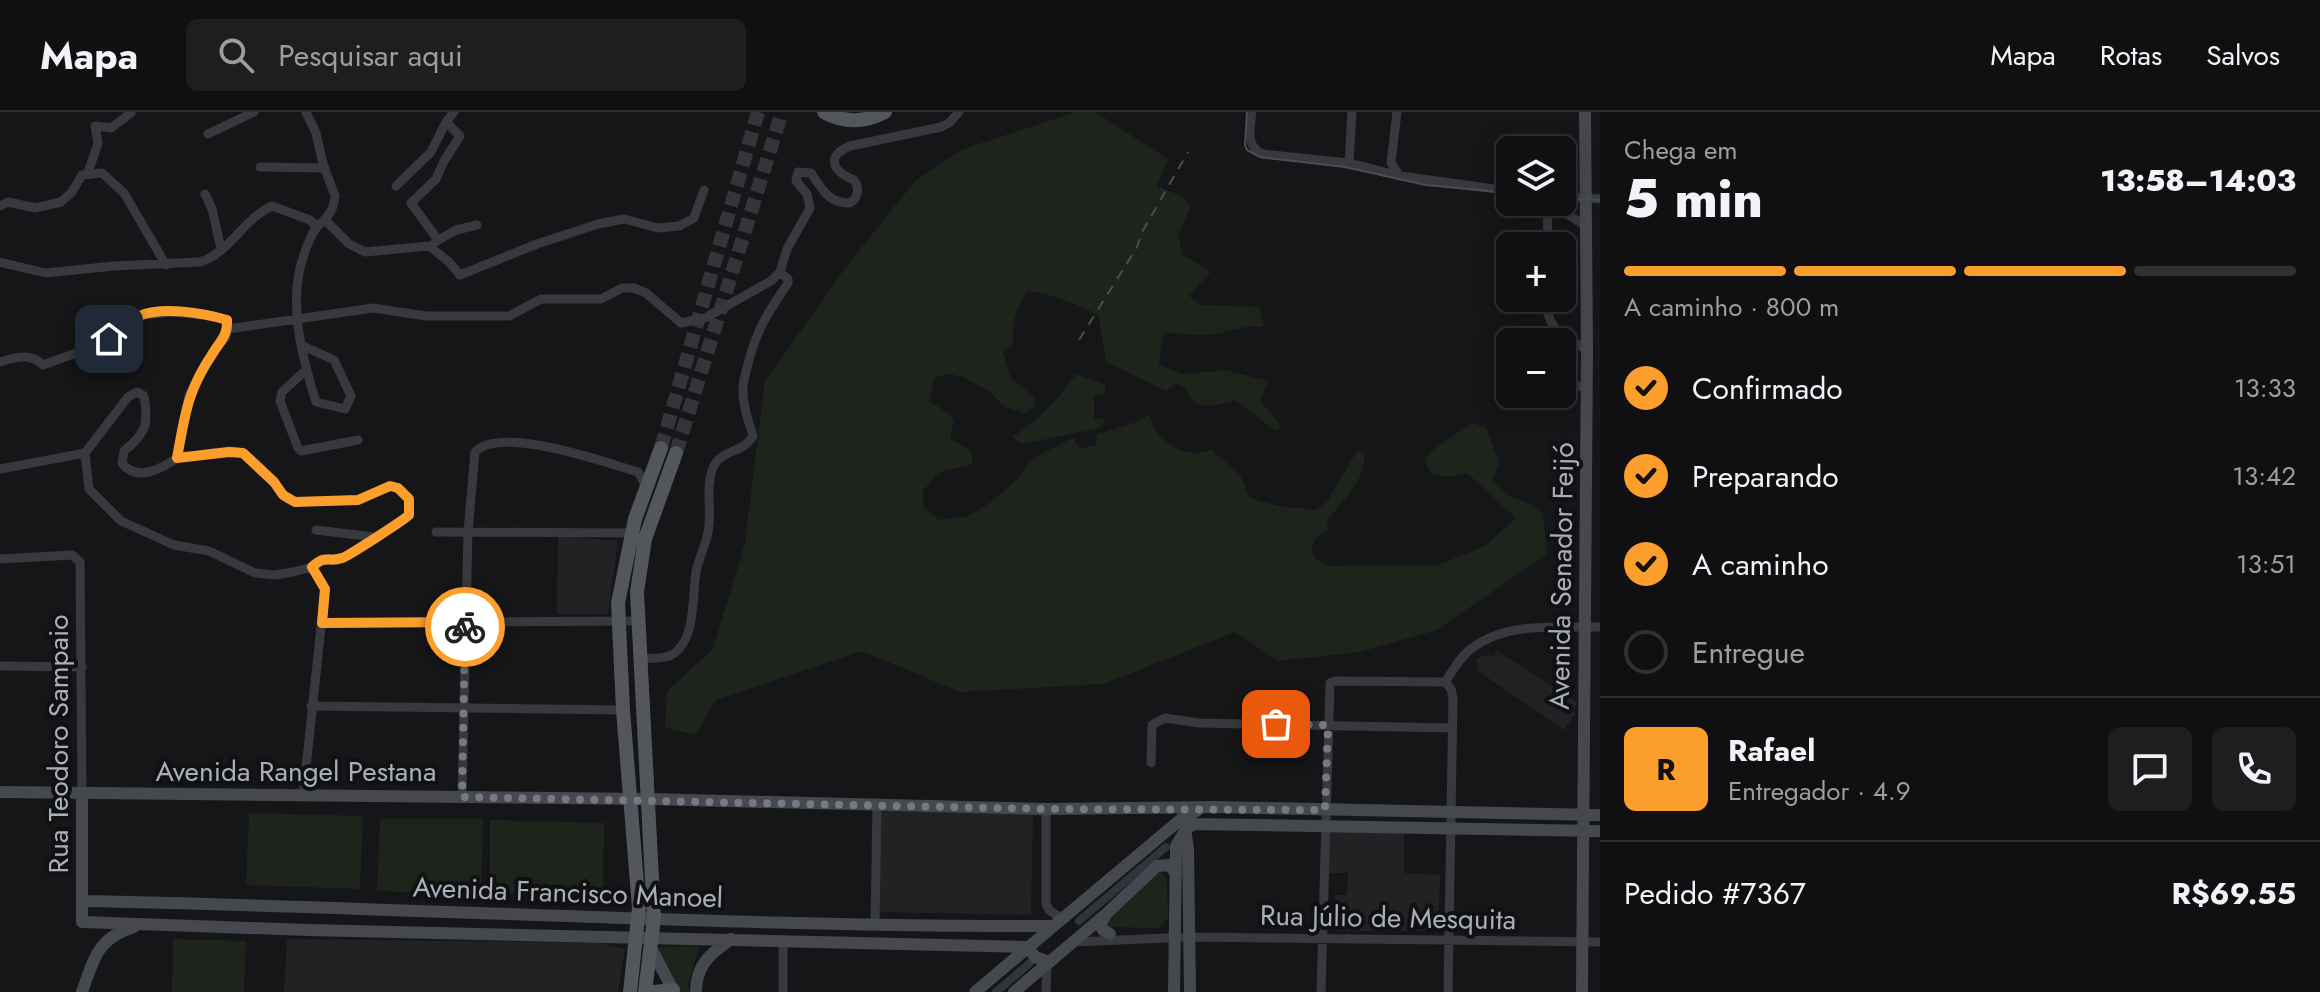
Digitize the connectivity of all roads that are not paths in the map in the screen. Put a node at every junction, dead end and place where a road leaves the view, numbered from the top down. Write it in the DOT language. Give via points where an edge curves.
graph roads {
  1 [pos="252,112"];
  2 [pos="306,112"];
  3 [pos="454,112"];
  4 [pos="824,112"];
  5 [pos="885,112"];
  6 [pos="959,112"];
  7 [pos="1252,112"];
  8 [pos="1352,112"];
  9 [pos="1397,112"];
  10 [pos="1585,112"];
  11 [pos="131,113"];
  12 [pos="446,122"];
  13 [pos="208,134"];
  14 [pos="1349,163"];
  15 [pos="1391,163"];
  16 [pos="260,167"];
  17 [pos="325,168"];
  18 [pos="1382,172"];
  19 [pos="85,174"];
  20 [pos="1400,176"];
  21 [pos="396,186"];
  22 [pos="1496,189"];
  23 [pos="704,190"];
  24 [pos="205,194"];
  25 [pos="1576,197"];
  26 [pos="1586,198"];
  27 [pos="1600,199"];
  28 [pos="1,204"];
  29 [pos="1570,216"];
  30 [pos="322,224"];
  31 [pos="477,225"];
  32 [pos="1586,226"];
  33 [pos="438,240"];
  34 [pos="429,246"];
  35 [pos="221,249"];
  36 [pos="0,262"];
  37 [pos="166,265"];
  38 [pos="780,272"];
  39 [pos="1546,312"];
  40 [pos="297,319"];
  41 [pos="228,329"];
  42 [pos="303,346"];
  43 [pos="1594,351"];
  44 [pos="0,362"];
  45 [pos="306,370"];
  46 [pos="1576,386"];
  47 [pos="1587,387"];
  48 [pos="358,440"];
  49 [pos="661,448"];
  50 [pos="85,453"];
  51 [pos="676,453"];
  52 [pos="177,458"];
  53 [pos="0,469"];
  54 [pos="646,486"];
  55 [pos="316,530"];
  56 [pos="468,531"];
  57 [pos="436,532"];
  58 [pos="631,533"];
  59 [pos="374,537"];
  60 [pos="0,559"];
  61 [pos="312,567"];
  62 [pos="638,621"];
  63 [pos="465,622"];
  64 [pos="619,622"];
  65 [pos="322,623"];
  66 [pos="1586,627"];
  67 [pos="1600,627"];
  68 [pos="639,659"];
  69 [pos="0,666"];
  70 [pos="82,667"];
  71 [pos="1445,682"];
  72 [pos="311,706"];
  73 [pos="463,707"];
  74 [pos="623,710"];
  75 [pos="1328,725"];
  76 [pos="1452,728"];
  77 [pos="1151,763"];
  78 [pos="0,792"];
  79 [pos="82,794"];
  80 [pos="303,796"];
  81 [pos="462,797"];
  82 [pos="631,799"];
  83 [pos="649,799"];
  84 [pos="877,803"];
  85 [pos="1209,808"];
  86 [pos="1046,809"];
  87 [pos="1156,810"];
  88 [pos="1325,810"];
  89 [pos="1451,813"];
  90 [pos="1583,815"];
  91 [pos="1600,815"];
  92 [pos="1325,826"];
  93 [pos="1182,828"];
  94 [pos="1451,829"];
  95 [pos="1583,830"];
  96 [pos="1600,831"];
  97 [pos="1176,873"];
  98 [pos="82,911"];
  99 [pos="1106,914"];
  100 [pos="494,916"];
  101 [pos="643,916"];
  102 [pos="1057,922"];
  103 [pos="145,925"];
  104 [pos="875,925"];
  105 [pos="732,932"];
  106 [pos="494,933"];
  107 [pos="1110,934"];
  108 [pos="1175,934"];
  109 [pos="1078,936"];
  110 [pos="1190,937"];
  111 [pos="1322,939"];
  112 [pos="651,940"];
  113 [pos="783,940"];
  114 [pos="1583,941"];
  115 [pos="1449,942"];
  116 [pos="1600,942"];
  117 [pos="1028,947"];
  118 [pos="1048,963"];
  119 [pos="673,991"];
  120 [pos="82,992"];
  121 [pos="630,992"];
  122 [pos="645,992"];
  123 [pos="654,992"];
  124 [pos="696,992"];
  125 [pos="783,992"];
  126 [pos="975,992"];
  127 [pos="1014,992"];
  128 [pos="1046,992"];
  129 [pos="1174,992"];
  130 [pos="1190,992"];
  131 [pos="1321,992"];
  132 [pos="1448,992"];
  133 [pos="1582,992"];
  1 -- 13 [label="street"];
  2 -- 17 [label="street"];
  3 -- 12 [label="street"];
  4 -- 5 [label="main road" via="851,121"];
  6 -- 38 [label="street" via="941,127 839,151 836,169 858,188 850,203 835,201 810,173 798,172 796,181 810,208"];
  7 -- 14 [label="street" via="1251,144 1257,151"];
  8 -- 14 [label="street"];
  9 -- 15 [label="street"];
  10 -- 26 [label="main road, Avenida Senador Feijó"];
  11 -- 19 [label="street" via="111,128 95,126 98,143"];
  12 -- 21 [label="street" via="431,152"];
  12 -- 33 [label="street" via="460,136 436,179 411,203"];
  14 -- 18 [label="street"];
  15 -- 18 [label="street"];
  15 -- 20 [label="street"];
  16 -- 17 [label="street"];
  17 -- 30 [label="street" via="335,196"];
  18 -- 20 [label="street"];
  19 -- 28 [label="street" via="61,202 35,208"];
  19 -- 37 [label="street" via="102,173 118,185"];
  20 -- 22 [label="street"];
  23 -- 34 [label="street" via="694,218 679,226 658,228 624,219 598,224 460,275"];
  24 -- 35 [label="street"];
  25 -- 26 [label="street"];
  26 -- 27 [label="street"];
  26 -- 32 [label="main road, Avenida Senador Feijó"];
  29 -- 32 [label="street"];
  30 -- 34 [label="street" via="365,252"];
  30 -- 35 [label="street" via="272,206 258,212"];
  30 -- 40 [label="street" via="304,255 297,282"];
  31 -- 33 [label="street"];
  32 -- 43 [label="main road, Avenida Senador Feijó"];
  33 -- 34 [label="street"];
  35 -- 37 [label="street" via="207,260"];
  36 -- 37 [label="street" via="45,273"];
  38 -- 40 [label="street" via="705,318 681,323 634,288 593,300 541,299 509,316 426,316 385,307"];
  38 -- 68 [label="street" via="788,283 760,325 743,385 753,436 748,445 724,455 714,466 693,618 675,652"];
  39 -- 43 [label="street" via="1553,326"];
  40 -- 41 [label="street"];
  40 -- 42 [label="street"];
  41 -- 44 [label="street" via="227,320 213,316 142,315 101,344 43,365 25,357"];
  41 -- 52 [label="street" via="189,395"];
  42 -- 45 [label="street"];
  42 -- 45 [label="street" via="334,360 351,396 345,409 316,402"];
  43 -- 47 [label="main road, Avenida Senador Feijó"];
  45 -- 48 [label="street" via="282,392 280,401 298,448"];
  46 -- 47 [label="street"];
  47 -- 66 [label="main road, Avenida Senador Feijó"];
  49 -- 54 [label="main road"];
  50 -- 52 [label="street" via="137,392 144,396 144,431 124,451 122,463 136,473 150,472"];
  50 -- 53 [label="street"];
  50 -- 61 [label="street" via="91,494 136,530 209,551 255,573 275,575"];
  51 -- 62 [label="main road" via="645,539"];
  52 -- 59 [label="street" via="243,453 295,502 358,500 390,486 398,488 409,499 409,515"];
  54 -- 56 [label="street" via="638,472 541,444 479,447 472,458"];
  54 -- 58 [label="main road"];
  55 -- 59 [label="street"];
  56 -- 57 [label="street"];
  56 -- 58 [label="street"];
  56 -- 63 [label="street"];
  58 -- 64 [label="main road"];
  59 -- 61 [label="street" via="344,558 321,559"];
  60 -- 70 [label="street, Rua Teodoro Sampaio" via="78,558"];
  61 -- 65 [label="street" via="325,589"];
  62 -- 64 [label="street"];
  62 -- 68 [label="main road"];
  63 -- 64 [label="street"];
  63 -- 65 [label="street"];
  63 -- 73 [label="street"];
  64 -- 74 [label="main road"];
  65 -- 72 [label="street"];
  66 -- 67 [label="street"];
  66 -- 71 [label="street" via="1522,628 1487,639 1472,648"];
  66 -- 90 [label="main road, Avenida Senador Feijó"];
  68 -- 83 [label="main road"];
  69 -- 70 [label="street"];
  70 -- 79 [label="street, Rua Teodoro Sampaio"];
  71 -- 75 [label="street" via="1335,681 1330,683"];
  71 -- 76 [label="street" via="1453,695"];
  72 -- 73 [label="street"];
  72 -- 80 [label="street"];
  73 -- 74 [label="street"];
  73 -- 81 [label="street"];
  74 -- 82 [label="main road"];
  75 -- 76 [label="street"];
  75 -- 77 [label="street" via="1165,718 1152,725"];
  75 -- 88 [label="street"];
  76 -- 89 [label="street"];
  78 -- 79 [label="main road, Avenida Rangel Pestana"];
  79 -- 80 [label="main road, Avenida Rangel Pestana"];
  79 -- 98 [label="main road, Rua Teodoro Sampaio"];
  80 -- 81 [label="main road, Avenida Rangel Pestana"];
  81 -- 82 [label="main road, Avenida Rangel Pestana"];
  82 -- 83 [label="main road, Avenida Rangel Pestana"];
  82 -- 101 [label="main road"];
  83 -- 84 [label="main road, Avenida Rangel Pestana"];
  83 -- 101 [label="main road"];
  84 -- 86 [label="main road, Avenida Rangel Pestana"];
  84 -- 104 [label="street"];
  85 -- 87 [label="main road, Avenida Rangel Pestana"];
  85 -- 88 [label="main road, Avenida Rangel Pestana"];
  85 -- 93 [label="main road"];
  86 -- 87 [label="main road, Avenida Rangel Pestana"];
  86 -- 102 [label="street" via="1045,896"];
  87 -- 93 [label="main road"];
  88 -- 89 [label="main road, Avenida Rangel Pestana"];
  88 -- 92 [label="street"];
  89 -- 90 [label="main road, Avenida Rangel Pestana"];
  89 -- 94 [label="street"];
  90 -- 91 [label="main road, Avenida Rangel Pestana"];
  90 -- 95 [label="main road, Avenida Senador Feijó"];
  92 -- 93 [label="main road"];
  92 -- 94 [label="main road"];
  92 -- 111 [label="street"];
  93 -- 97 [label="main road"];
  93 -- 102 [label="main road"];
  93 -- 110 [label="main road" via="1188,849"];
  94 -- 95 [label="main road"];
  94 -- 115 [label="street"];
  95 -- 96 [label="main road"];
  95 -- 114 [label="main road, Avenida Senador Feijó"];
  97 -- 99 [label="main road" via="1159,864"];
  97 -- 108 [label="main road"];
  98 -- 100 [label="main road, Avenida Francisco Manoel" via="258,904"];
  98 -- 103 [label="main road, Avenida Francisco Manoel"];
  99 -- 107 [label="main road" via="1100,925"];
  99 -- 109 [label="main road"];
  100 -- 101 [label="main road, Avenida Francisco Manoel"];
  100 -- 106 [label="main road"];
  101 -- 105 [label="main road, Avenida Francisco Manoel"];
  101 -- 112 [label="main road"];
  102 -- 104 [label="main road, Avenida Francisco Manoel"];
  102 -- 109 [label="main road" via="1072,924"];
  102 -- 117 [label="main road"];
  103 -- 106 [label="main road, Avenida Francisco Manoel"];
  103 -- 120 [label="main road" via="118,932 105,943"];
  104 -- 105 [label="main road, Avenida Francisco Manoel"];
  105 -- 112 [label="main road, Avenida Francisco Manoel"];
  105 -- 113 [label="main road, Avenida Francisco Manoel"];
  105 -- 124 [label="main road" via="700,967"];
  106 -- 112 [label="main road, Avenida Francisco Manoel"];
  107 -- 108 [label="street"];
  107 -- 109 [label="street"];
  108 -- 109 [label="street"];
  108 -- 110 [label="street, Rua Júlio de Mesquita"];
  108 -- 129 [label="main road"];
  109 -- 118 [label="main road"];
  110 -- 111 [label="street, Rua Júlio de Mesquita"];
  110 -- 130 [label="main road"];
  111 -- 115 [label="street, Rua Júlio de Mesquita"];
  111 -- 131 [label="street"];
  112 -- 119 [label="main road"];
  112 -- 121 [label="main road"];
  112 -- 122 [label="main road"];
  113 -- 117 [label="main road, Avenida Francisco Manoel"];
  113 -- 125 [label="street"];
  114 -- 115 [label="street, Rua Júlio de Mesquita"];
  114 -- 116 [label="street, Rua Júlio de Mesquita"];
  114 -- 133 [label="main road, Avenida Senador Feijó"];
  115 -- 132 [label="street"];
  117 -- 118 [label="main road"];
  117 -- 126 [label="main road"];
  118 -- 127 [label="main road"];
  118 -- 128 [label="street"];
  119 -- 123 [label="main road"];
}
